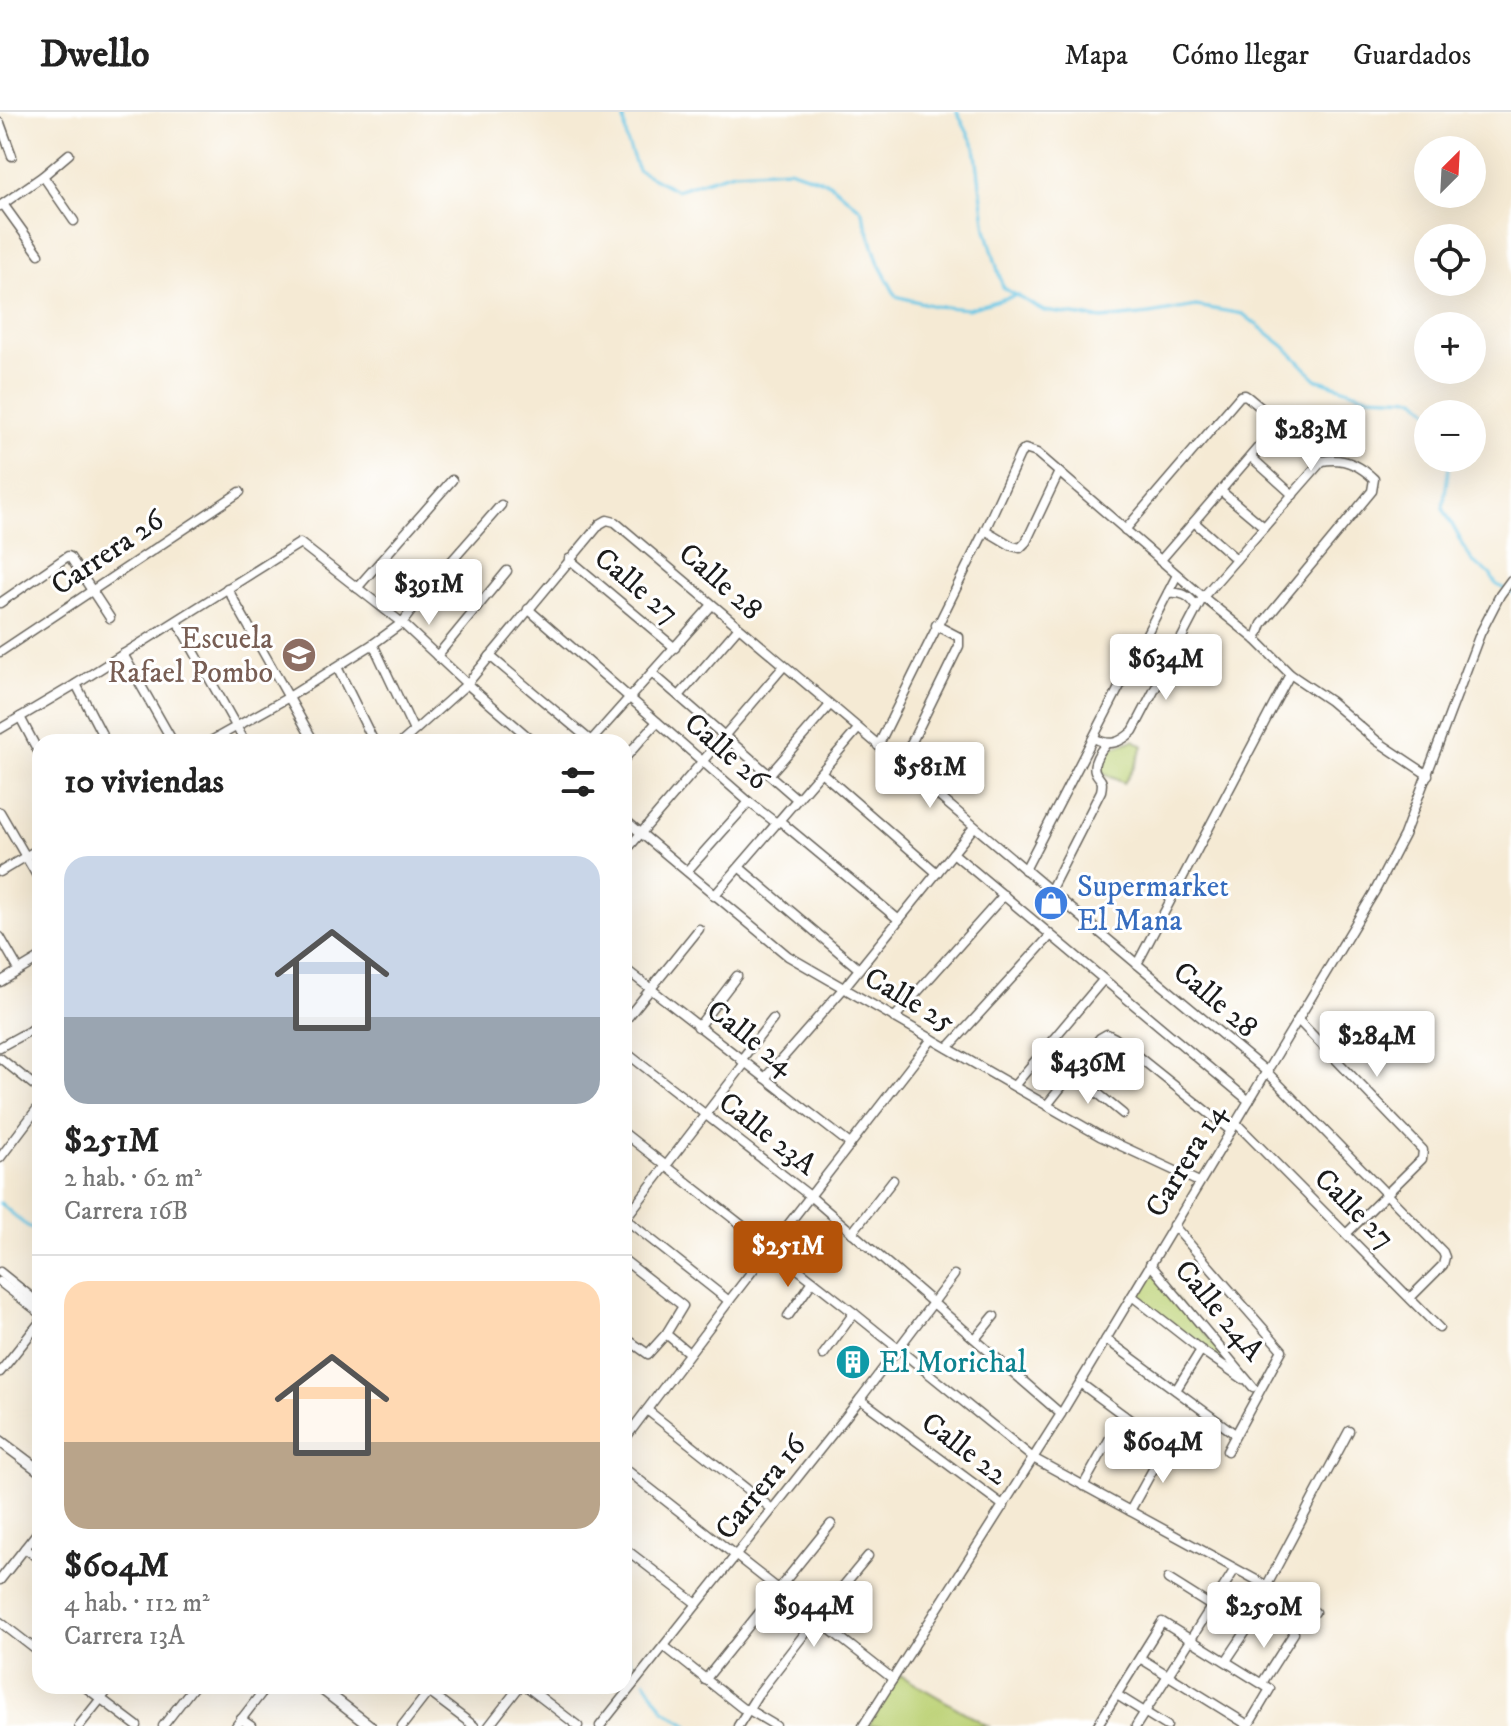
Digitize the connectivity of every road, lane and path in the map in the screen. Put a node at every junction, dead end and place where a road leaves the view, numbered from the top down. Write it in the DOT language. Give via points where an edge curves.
graph roads {
  1 [pos="0,123"];
  2 [pos="3,136"];
  3 [pos="69,154"];
  4 [pos="12,156"];
  5 [pos="43,176"];
  6 [pos="2,205"];
  7 [pos="74,221"];
  8 [pos="39,254"];
  9 [pos="1279,423"];
  10 [pos="1251,457"];
  11 [pos="1322,461"];
  12 [pos="1059,472"];
  13 [pos="452,480"];
  14 [pos="1221,491"];
  15 [pos="240,492"];
  16 [pos="1293,495"];
  17 [pos="501,505"];
  18 [pos="1194,522"];
  19 [pos="1264,527"];
  20 [pos="985,530"];
  21 [pos="1125,530"];
  22 [pos="569,559"];
  23 [pos="1236,559"];
  24 [pos="1160,561"];
  25 [pos="507,571"];
  26 [pos="1177,575"];
  27 [pos="1510,582"];
  28 [pos="227,588"];
  29 [pos="357,588"];
  30 [pos="92,591"];
  31 [pos="1168,593"];
  32 [pos="1203,597"];
  33 [pos="0,603"];
  34 [pos="712,605"];
  35 [pos="1197,607"];
  36 [pos="528,609"];
  37 [pos="110,618"];
  38 [pos="177,621"];
  39 [pos="402,623"];
  40 [pos="936,625"];
  41 [pos="738,628"];
  42 [pos="1256,640"];
  43 [pos="373,644"];
  44 [pos="675,648"];
  45 [pos="0,652"];
  46 [pos="123,654"];
  47 [pos="437,656"];
  48 [pos="490,656"];
  49 [pos="784,666"];
  50 [pos="337,667"];
  51 [pos="652,673"];
  52 [pos="1290,674"];
  53 [pos="76,684"];
  54 [pos="467,684"];
  55 [pos="679,696"];
  56 [pos="289,697"];
  57 [pos="630,698"];
  58 [pos="830,705"];
  59 [pos="20,717"];
  60 [pos="657,722"];
  61 [pos="236,727"];
  62 [pos="0,729"];
  63 [pos="858,729"];
  64 [pos="414,731"];
  65 [pos="102,734"];
  66 [pos="168,734"];
  67 [pos="223,734"];
  68 [pos="240,734"];
  69 [pos="310,734"];
  70 [pos="370,734"];
  71 [pos="411,734"];
  72 [pos="525,734"];
  73 [pos="583,734"];
  74 [pos="597,734"];
  75 [pos="725,736"];
  76 [pos="1094,738"];
  77 [pos="32,740"];
  78 [pos="1106,744"];
  79 [pos="878,746"];
  80 [pos="632,750"];
  81 [pos="703,762"];
  82 [pos="901,764"];
  83 [pos="1095,771"];
  84 [pos="821,772"];
  85 [pos="770,774"];
  86 [pos="1075,775"];
  87 [pos="1428,775"];
  88 [pos="797,799"];
  89 [pos="749,802"];
  90 [pos="0,812"];
  91 [pos="780,821"];
  92 [pos="632,826"];
  93 [pos="974,827"];
  94 [pos="641,833"];
  95 [pos="632,844"];
  96 [pos="32,853"];
  97 [pos="953,853"];
  98 [pos="26,857"];
  99 [pos="32,867"];
  100 [pos="740,868"];
  101 [pos="1025,870"];
  102 [pos="687,871"];
  103 [pos="0,872"];
  104 [pos="937,873"];
  105 [pos="1050,891"];
  106 [pos="1004,895"];
  107 [pos="714,896"];
  108 [pos="899,920"];
  109 [pos="699,929"];
  110 [pos="1050,936"];
  111 [pos="0,937"];
  112 [pos="32,963"];
  113 [pos="1137,964"];
  114 [pos="859,969"];
  115 [pos="19,970"];
  116 [pos="632,974"];
  117 [pos="737,976"];
  118 [pos="1103,980"];
  119 [pos="0,982"];
  120 [pos="650,989"];
  121 [pos="843,989"];
  122 [pos="632,1012"];
  123 [pos="894,1018"];
  124 [pos="773,1019"];
  125 [pos="1298,1020"];
  126 [pos="698,1027"];
  127 [pos="32,1029"];
  128 [pos="932,1039"];
  129 [pos="0,1047"];
  130 [pos="948,1048"];
  131 [pos="632,1057"];
  132 [pos="0,1058"];
  133 [pos="743,1062"];
  134 [pos="1267,1072"];
  135 [pos="1073,1073"];
  136 [pos="765,1078"];
  137 [pos="32,1084"];
  138 [pos="1014,1086"];
  139 [pos="1249,1101"];
  140 [pos="1047,1105"];
  141 [pos="1123,1114"];
  142 [pos="705,1115"];
  143 [pos="32,1116"];
  144 [pos="1233,1127"];
  145 [pos="632,1139"];
  146 [pos="850,1144"];
  147 [pos="0,1158"];
  148 [pos="666,1166"];
  149 [pos="893,1180"];
  150 [pos="1199,1182"];
  151 [pos="1385,1194"];
  152 [pos="810,1196"];
  153 [pos="632,1208"];
  154 [pos="632,1224"];
  155 [pos="1173,1225"];
  156 [pos="852,1233"];
  157 [pos="1347,1233"];
  158 [pos="771,1247"];
  159 [pos="1150,1264"];
  160 [pos="632,1266"];
  161 [pos="0,1272"];
  162 [pos="954,1275"];
  163 [pos="813,1281"];
  164 [pos="0,1282"];
  165 [pos="1132,1296"];
  166 [pos="32,1298"];
  167 [pos="1410,1298"];
  168 [pos="729,1301"];
  169 [pos="933,1302"];
  170 [pos="32,1307"];
  171 [pos="854,1313"];
  172 [pos="788,1316"];
  173 [pos="994,1316"];
  174 [pos="1439,1328"];
  175 [pos="32,1332"];
  176 [pos="666,1334"];
  177 [pos="975,1339"];
  178 [pos="1106,1339"];
  179 [pos="632,1343"];
  180 [pos="898,1348"];
  181 [pos="1201,1350"];
  182 [pos="689,1353"];
  183 [pos="823,1355"];
  184 [pos="0,1372"];
  185 [pos="1080,1383"];
  186 [pos="1256,1389"];
  187 [pos="1176,1390"];
  188 [pos="860,1399"];
  189 [pos="647,1410"];
  190 [pos="1061,1414"];
  191 [pos="1123,1415"];
  192 [pos="632,1430"];
  193 [pos="1349,1431"];
  194 [pos="1235,1434"];
  195 [pos="0,1441"];
  196 [pos="1227,1451"];
  197 [pos="1033,1458"];
  198 [pos="32,1465"];
  199 [pos="632,1474"];
  200 [pos="1083,1486"];
  201 [pos="1004,1506"];
  202 [pos="772,1509"];
  203 [pos="1130,1511"];
  204 [pos="831,1524"];
  205 [pos="32,1539"];
  206 [pos="25,1548"];
  207 [pos="32,1554"];
  208 [pos="632,1554"];
  209 [pos="736,1555"];
  210 [pos="868,1556"];
  211 [pos="1235,1569"];
  212 [pos="1168,1579"];
  213 [pos="0,1580"];
  214 [pos="777,1589"];
  215 [pos="1270,1589"];
  216 [pos="697,1604"];
  217 [pos="1211,1606"];
  218 [pos="1315,1612"];
  219 [pos="816,1619"];
  220 [pos="0,1622"];
  221 [pos="1294,1633"];
  222 [pos="1190,1639"];
  223 [pos="664,1646"];
  224 [pos="32,1647"];
  225 [pos="1140,1658"];
  226 [pos="1226,1661"];
  227 [pos="1168,1675"];
  228 [pos="893,1679"];
  229 [pos="632,1680"];
  230 [pos="705,1680"];
  231 [pos="1262,1683"];
  232 [pos="95,1694"];
  233 [pos="104,1694"];
  234 [pos="188,1694"];
  235 [pos="261,1694"];
  236 [pos="328,1694"];
  237 [pos="424,1694"];
  238 [pos="435,1694"];
  239 [pos="516,1694"];
  240 [pos="534,1694"];
  241 [pos="621,1694"];
  242 [pos="1117,1695"];
  243 [pos="101,1698"];
  244 [pos="749,1710"];
  245 [pos="1144,1712"];
  246 [pos="238,1722"];
  247 [pos="79,1726"];
  248 [pos="137,1726"];
  249 [pos="163,1726"];
  250 [pos="251,1726"];
  251 [pos="370,1726"];
  252 [pos="402,1726"];
  253 [pos="474,1726"];
  254 [pos="489,1726"];
  255 [pos="578,1726"];
  256 [pos="600,1726"];
  257 [pos="738,1726"];
  258 [pos="776,1726"];
  259 [pos="863,1726"];
  260 [pos="1097,1726"];
  261 [pos="1136,1726"];
  262 [pos="1167,1726"];
  263 [pos="1248,1726"];
  1 -- 2 [label="street"];
  2 -- 4 [label="street"];
  3 -- 5 [label="street"];
  5 -- 6 [label="street"];
  5 -- 7 [label="street"];
  6 -- 8 [label="street"];
  9 -- 10 [label="street"];
  9 -- 11 [label="street"];
  9 -- 21 [label="street" via="1240,396"];
  10 -- 14 [label="street"];
  10 -- 16 [label="street"];
  11 -- 16 [label="street"];
  11 -- 42 [label="street" via="1342,461 1364,470 1374,479 1372,491 1262,624"];
  12 -- 20 [label="street" via="1020,548"];
  12 -- 20 [label="street" via="1025,449"];
  12 -- 21 [label="street"];
  13 -- 29 [label="street"];
  14 -- 18 [label="street"];
  14 -- 19 [label="street"];
  15 -- 30 [label="street, Carrera 26"];
  16 -- 19 [label="street"];
  17 -- 39 [label="street"];
  18 -- 23 [label="street"];
  18 -- 24 [label="street"];
  19 -- 23 [label="street"];
  20 -- 40 [label="street"];
  21 -- 24 [label="street"];
  22 -- 34 [label="street, Calle 28" via="607,520"];
  22 -- 36 [label="street"];
  22 -- 44 [label="street, Calle 27"];
  23 -- 32 [label="street"];
  24 -- 26 [label="street"];
  25 -- 47 [label="street"];
  26 -- 31 [label="street"];
  26 -- 32 [label="street"];
  27 -- 87 [label="street, Carrera 14" via="1480,634"];
  28 -- 29 [label="street" via="300,543"];
  28 -- 38 [label="street"];
  28 -- 56 [label="street"];
  29 -- 39 [label="street"];
  30 -- 33 [label="street" via="68,556"];
  30 -- 37 [label="street"];
  30 -- 45 [label="street, Carrera 26"];
  31 -- 35 [label="street" via="1188,595"];
  31 -- 76 [label="street"];
  32 -- 35 [label="street"];
  32 -- 42 [label="street"];
  34 -- 41 [label="street, Calle 28"];
  34 -- 44 [label="street"];
  35 -- 78 [label="street" via="1133,731"];
  36 -- 48 [label="street"];
  36 -- 57 [label="street, Calle 26"];
  38 -- 46 [label="street"];
  38 -- 61 [label="street"];
  39 -- 43 [label="street"];
  39 -- 47 [label="street"];
  40 -- 79 [label="street"];
  40 -- 82 [label="street" via="959,637 959,646"];
  41 -- 49 [label="street, Calle 28"];
  41 -- 55 [label="street"];
  42 -- 52 [label="street"];
  43 -- 50 [label="street"];
  43 -- 64 [label="street"];
  44 -- 51 [label="street"];
  46 -- 53 [label="street"];
  46 -- 66 [label="street"];
  47 -- 54 [label="street"];
  48 -- 54 [label="street"];
  48 -- 73 [label="street"];
  49 -- 58 [label="street, Calle 28"];
  49 -- 75 [label="street"];
  50 -- 56 [label="street"];
  50 -- 70 [label="street"];
  51 -- 55 [label="street"];
  51 -- 57 [label="street"];
  52 -- 87 [label="street"];
  52 -- 113 [label="street"];
  53 -- 59 [label="street"];
  53 -- 65 [label="street"];
  54 -- 64 [label="street"];
  54 -- 72 [label="street"];
  55 -- 75 [label="street"];
  56 -- 61 [label="street"];
  56 -- 69 [label="street"];
  57 -- 60 [label="street, Calle 26"];
  57 -- 74 [label="street"];
  58 -- 63 [label="street, Calle 28"];
  58 -- 85 [label="street"];
  59 -- 62 [label="street"];
  59 -- 77 [label="street"];
  60 -- 80 [label="street"];
  60 -- 81 [label="street, Calle 26"];
  61 -- 67 [label="street"];
  61 -- 68 [label="street"];
  63 -- 79 [label="street, Calle 28"];
  63 -- 84 [label="street"];
  64 -- 71 [label="street"];
  75 -- 81 [label="street"];
  75 -- 85 [label="street"];
  76 -- 78 [label="street"];
  76 -- 86 [label="street"];
  78 -- 83 [label="street"];
  79 -- 82 [label="street, Calle 28"];
  81 -- 89 [label="street, Calle 26"];
  81 -- 94 [label="street"];
  82 -- 93 [label="street, Calle 28"];
  83 -- 86 [label="street"];
  83 -- 105 [label="street" via="1102,779 1101,791"];
  84 -- 88 [label="street"];
  84 -- 104 [label="street"];
  85 -- 88 [label="street"];
  86 -- 101 [label="street"];
  87 -- 125 [label="street, Carrera 14" via="1375,891"];
  88 -- 91 [label="street"];
  89 -- 91 [label="street, Calle 26"];
  89 -- 102 [label="street"];
  90 -- 98 [label="street"];
  91 -- 100 [label="street"];
  91 -- 108 [label="street, Calle 26"];
  92 -- 94 [label="street, Calle 25"];
  93 -- 97 [label="street"];
  93 -- 101 [label="street, Calle 28"];
  94 -- 95 [label="street"];
  94 -- 102 [label="street, Calle 25"];
  96 -- 98 [label="street"];
  97 -- 104 [label="street"];
  97 -- 106 [label="street"];
  98 -- 99 [label="street"];
  98 -- 103 [label="street"];
  100 -- 107 [label="street"];
  100 -- 114 [label="street"];
  101 -- 105 [label="street, Calle 28"];
  102 -- 107 [label="street, Calle 25"];
  104 -- 108 [label="street"];
  105 -- 113 [label="street, Calle 28"];
  106 -- 110 [label="street"];
  106 -- 123 [label="street"];
  107 -- 121 [label="street, Calle 25" via="788,956"];
  108 -- 114 [label="street"];
  109 -- 120 [label="street"];
  110 -- 118 [label="street"];
  110 -- 130 [label="street"];
  111 -- 115 [label="street"];
  112 -- 115 [label="street"];
  113 -- 134 [label="street, Calle 28"];
  114 -- 121 [label="street"];
  115 -- 119 [label="street"];
  116 -- 120 [label="street, Calle 24"];
  117 -- 126 [label="street"];
  118 -- 138 [label="street"];
  118 -- 139 [label="street"];
  120 -- 122 [label="street"];
  120 -- 126 [label="street, Calle 24"];
  121 -- 123 [label="street, Calle 25"];
  121 -- 136 [label="street"];
  123 -- 128 [label="street, Calle 25"];
  124 -- 133 [label="street"];
  125 -- 134 [label="street, Carrera 14"];
  125 -- 151 [label="street" via="1423,1150 1422,1159"];
  126 -- 133 [label="street, Calle 24"];
  127 -- 129 [label="street"];
  128 -- 130 [label="street, Calle 25"];
  128 -- 146 [label="street"];
  130 -- 138 [label="street, Calle 25"];
  131 -- 142 [label="street, Calle 23A"];
  132 -- 137 [label="street"];
  133 -- 136 [label="street, Calle 24"];
  133 -- 142 [label="street"];
  134 -- 139 [label="street, Carrera 14"];
  134 -- 151 [label="street, Calle 28"];
  135 -- 140 [label="street"];
  135 -- 141 [label="street"];
  135 -- 144 [label="street, Calle 27" via="1107,1034"];
  136 -- 146 [label="street, Calle 24"];
  138 -- 140 [label="street, Calle 25"];
  139 -- 144 [label="street, Carrera 14"];
  140 -- 150 [label="street, Calle 25"];
  142 -- 148 [label="street"];
  142 -- 152 [label="street, Calle 23A"];
  143 -- 147 [label="street"];
  144 -- 150 [label="street, Carrera 14"];
  144 -- 157 [label="street, Calle 27"];
  145 -- 148 [label="street"];
  146 -- 152 [label="street"];
  148 -- 153 [label="street"];
  148 -- 158 [label="street"];
  149 -- 156 [label="street"];
  150 -- 155 [label="street, Carrera 14"];
  151 -- 157 [label="street"];
  151 -- 167 [label="street, Calle 28" via="1445,1257"];
  152 -- 156 [label="street, Calle 23A"];
  152 -- 158 [label="street"];
  154 -- 168 [label="street"];
  155 -- 159 [label="street, Carrera 14"];
  155 -- 186 [label="street" via="1282,1350"];
  156 -- 169 [label="street, Calle 23A"];
  157 -- 167 [label="street, Calle 27"];
  158 -- 163 [label="street"];
  158 -- 168 [label="street"];
  159 -- 165 [label="street, Carrera 14"];
  159 -- 186 [label="street, Calle 24A"];
  160 -- 176 [label="street" via="683,1306"];
  161 -- 166 [label="street"];
  162 -- 169 [label="street, Carrera 16"];
  163 -- 171 [label="street"];
  163 -- 172 [label="street"];
  164 -- 170 [label="street"];
  165 -- 178 [label="street, Carrera 14"];
  165 -- 181 [label="street"];
  167 -- 174 [label="street, Calle 27"];
  168 -- 182 [label="street"];
  169 -- 177 [label="street, Calle 23A"];
  169 -- 180 [label="street, Carrera 16"];
  171 -- 180 [label="street"];
  171 -- 183 [label="street"];
  173 -- 177 [label="street"];
  175 -- 184 [label="street"];
  176 -- 179 [label="street" via="648,1354"];
  176 -- 182 [label="street"];
  177 -- 190 [label="street, Calle 23A"];
  178 -- 185 [label="street, Carrera 14"];
  178 -- 187 [label="street"];
  180 -- 188 [label="street, Carrera 16"];
  180 -- 197 [label="street"];
  181 -- 186 [label="street"];
  181 -- 187 [label="street"];
  182 -- 189 [label="street"];
  185 -- 190 [label="street, Carrera 14"];
  185 -- 191 [label="street"];
  186 -- 194 [label="street"];
  187 -- 194 [label="street"];
  188 -- 201 [label="street, Calle 22"];
  188 -- 202 [label="street, Carrera 16"];
  189 -- 192 [label="street"];
  189 -- 202 [label="street"];
  190 -- 197 [label="street, Carrera 14"];
  191 -- 200 [label="street"];
  191 -- 203 [label="street" via="1163,1447"];
  193 -- 215 [label="street"];
  194 -- 196 [label="street"];
  195 -- 198 [label="street"];
  197 -- 200 [label="street"];
  197 -- 201 [label="street, Carrera 14"];
  199 -- 209 [label="street"];
  200 -- 203 [label="street"];
  201 -- 228 [label="street, Carrera 14"];
  202 -- 209 [label="street, Carrera 16"];
  203 -- 211 [label="street"];
  204 -- 214 [label="street"];
  205 -- 206 [label="street"];
  206 -- 207 [label="street"];
  206 -- 213 [label="street"];
  208 -- 216 [label="street"];
  209 -- 214 [label="street"];
  209 -- 216 [label="street, Carrera 16"];
  210 -- 219 [label="street"];
  211 -- 215 [label="street"];
  211 -- 217 [label="street"];
  212 -- 217 [label="street"];
  214 -- 219 [label="street"];
  214 -- 230 [label="street"];
  215 -- 218 [label="street"];
  215 -- 226 [label="street"];
  216 -- 223 [label="street, Carrera 16"];
  217 -- 222 [label="street"];
  219 -- 228 [label="street"];
  219 -- 244 [label="street"];
  220 -- 224 [label="street"];
  221 -- 231 [label="street"];
  222 -- 225 [label="street" via="1162,1622"];
  222 -- 226 [label="street"];
  222 -- 227 [label="street"];
  223 -- 229 [label="street, Carrera 16"];
  223 -- 230 [label="street"];
  225 -- 227 [label="street"];
  225 -- 242 [label="street"];
  226 -- 231 [label="street"];
  227 -- 245 [label="street"];
  227 -- 263 [label="street"];
  228 -- 259 [label="street, Carrera 14"];
  230 -- 244 [label="street"];
  231 -- 263 [label="street" via="1270,1689"];
  232 -- 243 [label="street"];
  233 -- 243 [label="street"];
  234 -- 249 [label="street"];
  235 -- 246 [label="street"];
  236 -- 251 [label="street"];
  237 -- 252 [label="street"];
  238 -- 253 [label="street"];
  239 -- 254 [label="street"];
  240 -- 255 [label="street"];
  241 -- 256 [label="street, Carrera 16"];
  242 -- 245 [label="street"];
  242 -- 260 [label="street"];
  243 -- 247 [label="street"];
  243 -- 248 [label="street"];
  244 -- 257 [label="street"];
  244 -- 258 [label="street"];
  245 -- 261 [label="street"];
  245 -- 262 [label="street"];
  246 -- 250 [label="street"];
}
